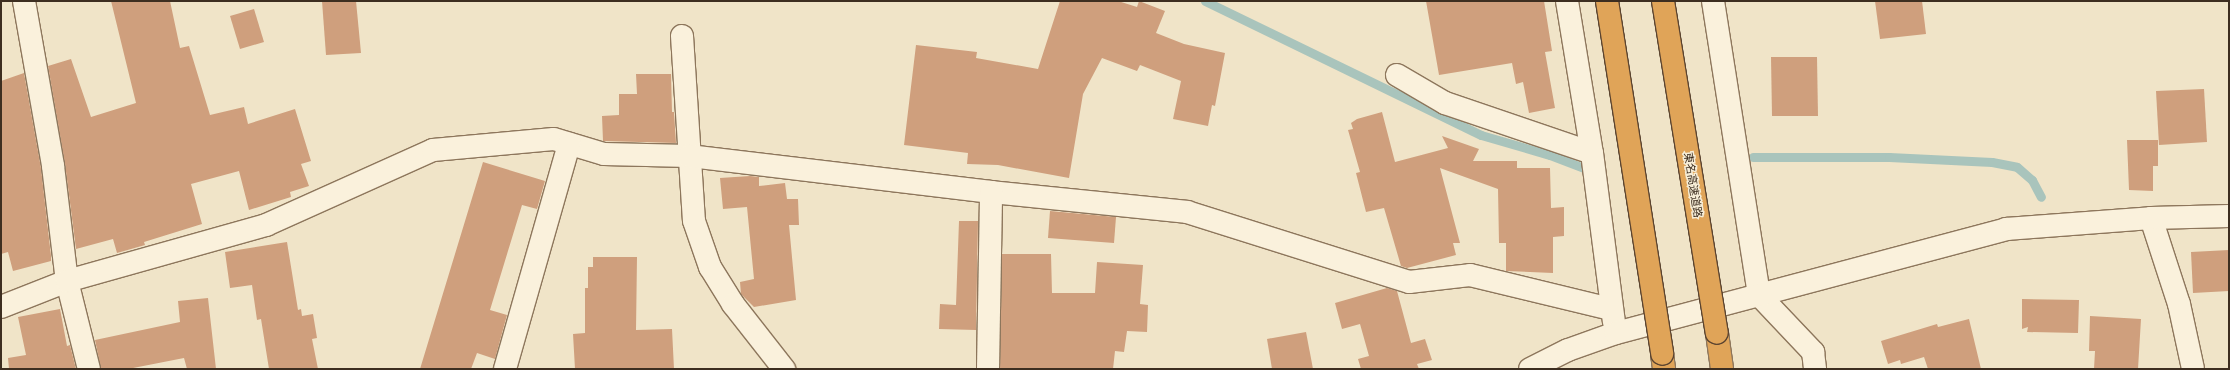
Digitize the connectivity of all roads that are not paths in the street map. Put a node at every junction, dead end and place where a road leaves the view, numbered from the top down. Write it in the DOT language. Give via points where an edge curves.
graph roads {
  1 [pos="24,1"];
  2 [pos="1567,1"];
  3 [pos="1607,1"];
  4 [pos="1663,1"];
  5 [pos="1713,1"];
  6 [pos="682,36"];
  7 [pos="1397,76"];
  8 [pos="569,144"];
  9 [pos="1592,153"];
  10 [pos="689,156"];
  11 [pos="991,192"];
  12 [pos="2229,216"];
  13 [pos="2151,218"];
  14 [pos="67,281"];
  15 [pos="1759,295"];
  16 [pos="1,306"];
  17 [pos="1611,309"];
  18 [pos="1616,334"];
  19 [pos="1570,360"];
  20 [pos="1663,362"];
  21 [pos="89,369"];
  22 [pos="505,369"];
  23 [pos="784,369"];
  24 [pos="988,369"];
  25 [pos="1530,369"];
  26 [pos="1722,369"];
  27 [pos="1815,369"];
  28 [pos="2193,369"];
  1 -- 14 [label="street" via="53,166"];
  2 -- 9 [label="street"];
  3 -- 20 [label="highway, bridge"];
  4 -- 26 [label="highway, 東名高速道路, bridge"];
  5 -- 15 [label="street"];
  6 -- 10 [label="street"];
  7 -- 9 [label="street" via="1445,104"];
  8 -- 10 [label="street" via="604,154"];
  8 -- 14 [label="street" via="554,139 432,150 266,225"];
  8 -- 22 [label="street"];
  9 -- 17 [label="street"];
  10 -- 11 [label="street"];
  10 -- 23 [label="street" via="694,221 710,267 733,304"];
  11 -- 17 [label="street" via="1188,212 1409,282 1470,275"];
  11 -- 24 [label="street"];
  12 -- 13 [label="street"];
  13 -- 15 [label="street" via="2006,229"];
  13 -- 28 [label="street" via="2179,304"];
  14 -- 16 [label="street"];
  14 -- 21 [label="street"];
  15 -- 18 [label="street"];
  15 -- 27 [label="street" via="1813,352"];
  17 -- 18 [label="street"];
  18 -- 19 [label="street"];
  19 -- 25 [label="street"];
}
